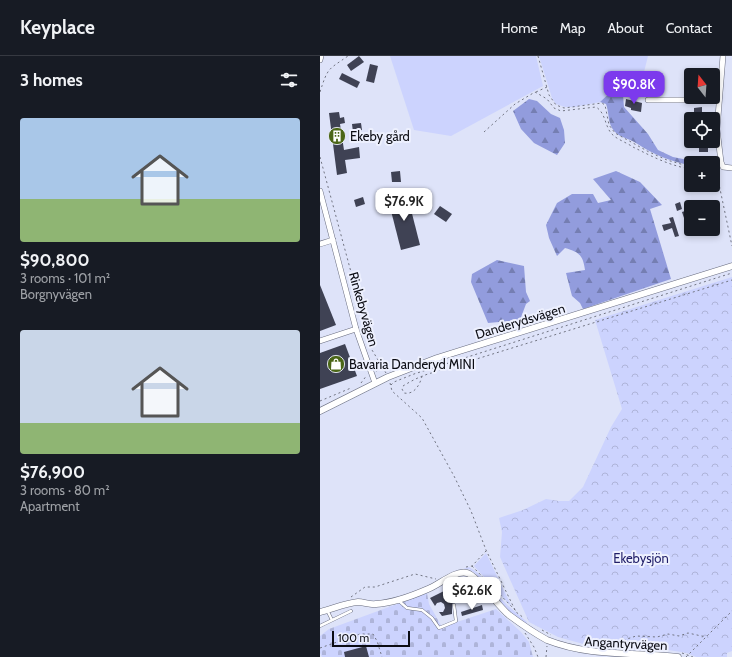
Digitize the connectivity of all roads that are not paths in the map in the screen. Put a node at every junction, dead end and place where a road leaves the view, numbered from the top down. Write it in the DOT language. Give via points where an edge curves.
graph roads {
  1 [pos="321,56"];
  2 [pos="723,56"];
  3 [pos="320,60"];
  4 [pos="720,89"];
  5 [pos="648,100"];
  6 [pos="684,100"];
  7 [pos="719,104"];
  8 [pos="732,168"];
  9 [pos="320,191"];
  10 [pos="333,240"];
  11 [pos="320,244"];
  12 [pos="732,266"];
  13 [pos="356,329"];
  14 [pos="320,341"];
  15 [pos="375,383"];
  16 [pos="320,411"];
  17 [pos="397,600"];
  18 [pos="454,605"];
  19 [pos="327,610"];
  20 [pos="352,611"];
  21 [pos="320,612"];
  22 [pos="332,620"];
  23 [pos="320,626"];
  24 [pos="679,654"];
  1 -- 3 [label="street"];
  2 -- 4 [label="street"];
  5 -- 6 [label="street"];
  7 -- 8 [label="street" via="717,129 721,162 723,167"];
  9 -- 10 [label="street, Rinkebyvägen"];
  10 -- 11 [label="street"];
  10 -- 13 [label="street, Rinkebyvägen"];
  12 -- 15 [label="street, Danderydsvägen" via="437,358"];
  13 -- 14 [label="street"];
  13 -- 15 [label="street, Rinkebyvägen"];
  15 -- 16 [label="street, Danderydsvägen"];
  17 -- 18 [label="lane" via="407,608 422,610 439,628 456,621"];
  17 -- 19 [label="street, Angantyrvägen" via="375,605 359,602"];
  17 -- 24 [label="street, Angantyrvägen" via="430,589 456,574 467,573 476,578 509,615 526,627 568,648 585,653"];
  19 -- 21 [label="street, Angantyrvägen"];
  19 -- 22 [label="lane"];
  20 -- 22 [label="lane"];
  22 -- 23 [label="lane"];
}
